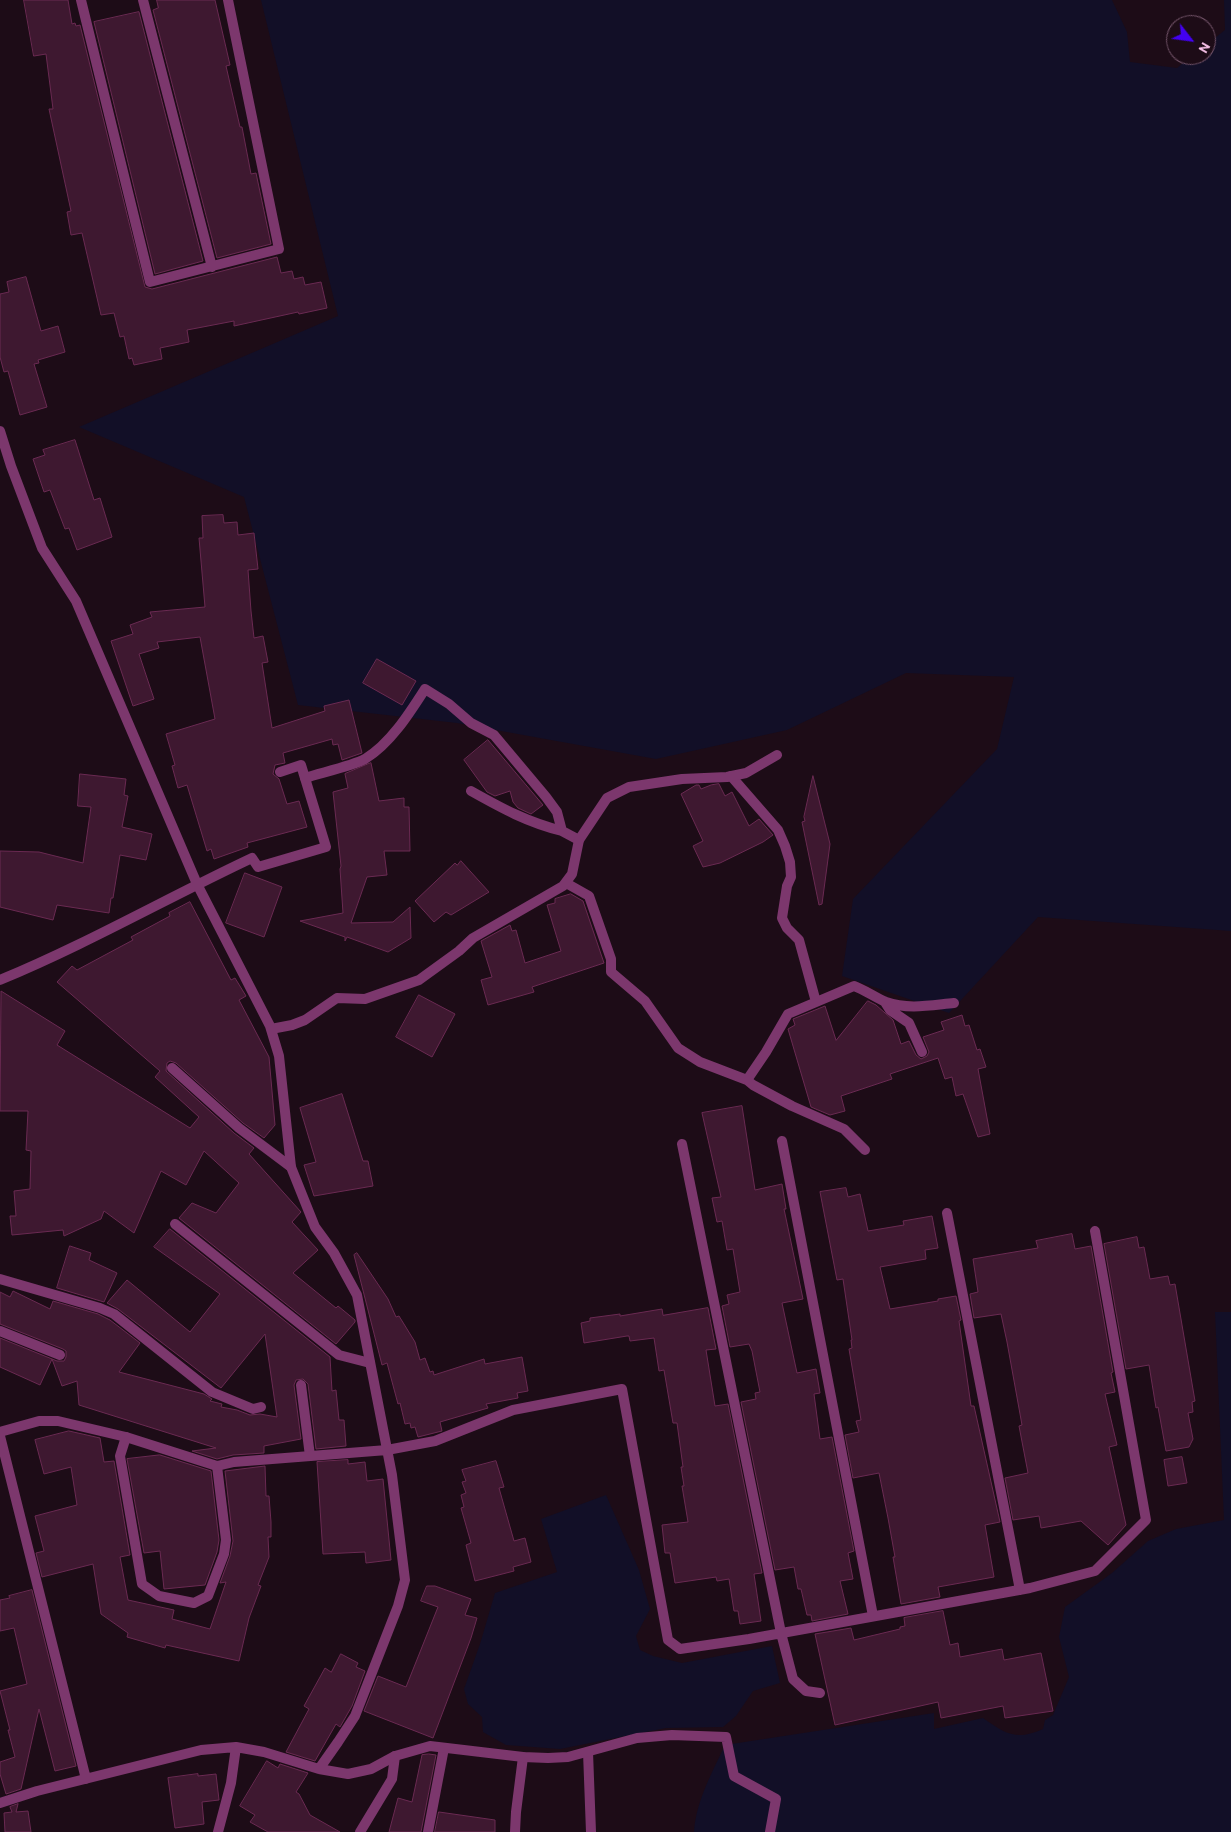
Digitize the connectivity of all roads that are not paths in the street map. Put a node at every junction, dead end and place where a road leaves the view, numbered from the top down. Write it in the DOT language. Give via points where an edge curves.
graph roads {
  1 [pos="81,0"];
  2 [pos="143,0"];
  3 [pos="228,0"];
  4 [pos="212,267"];
  5 [pos="0,431"];
  6 [pos="777,755"];
  7 [pos="280,772"];
  8 [pos="731,776"];
  9 [pos="305,778"];
  10 [pos="471,791"];
  11 [pos="562,831"];
  12 [pos="579,840"];
  13 [pos="566,883"];
  14 [pos="196,884"];
  15 [pos="0,980"];
  16 [pos="816,1002"];
  17 [pos="885,1002"];
  18 [pos="954,1002"];
  19 [pos="271,1029"];
  20 [pos="922,1052"];
  21 [pos="172,1068"];
  22 [pos="746,1080"];
  23 [pos="782,1141"];
  24 [pos="682,1144"];
  25 [pos="865,1150"];
  26 [pos="291,1167"];
  27 [pos="947,1213"];
  28 [pos="174,1224"];
  29 [pos="1095,1231"];
  30 [pos="0,1279"];
  31 [pos="0,1331"];
  32 [pos="60,1356"];
  33 [pos="370,1363"];
  34 [pos="301,1385"];
  35 [pos="261,1407"];
  36 [pos="0,1434"];
  37 [pos="126,1437"];
  38 [pos="387,1450"];
  39 [pos="310,1456"];
  40 [pos="217,1466"];
  41 [pos="1020,1590"];
  42 [pos="873,1616"];
  43 [pos="781,1633"];
  44 [pos="820,1693"];
  45 [pos="236,1747"];
  46 [pos="444,1748"];
  47 [pos="588,1752"];
  48 [pos="395,1756"];
  49 [pos="523,1757"];
  50 [pos="318,1769"];
  51 [pos="86,1779"];
  52 [pos="0,1803"];
  53 [pos="218,1832"];
  54 [pos="360,1832"];
  55 [pos="428,1832"];
  56 [pos="515,1832"];
  57 [pos="591,1832"];
  58 [pos="770,1832"];
  1 -- 4 [label="street" via="150,282"];
  2 -- 4 [label="street"];
  3 -- 4 [label="street" via="279,249"];
  5 -- 14 [label="street" via="42,548 76,601"];
  6 -- 8 [label="street" via="746,773"];
  7 -- 9 [label="street" via="301,765"];
  8 -- 12 [label="street" via="629,787 607,798"];
  8 -- 16 [label="street" via="773,822 785,846 791,877 782,918 799,940"];
  9 -- 11 [label="street" via="364,760 383,744 425,689 471,723 494,735 557,812"];
  9 -- 14 [label="street" via="326,847 258,867 252,858"];
  10 -- 11 [label="street" via="518,817"];
  11 -- 12 [label="street"];
  12 -- 13 [label="street" via="572,874"];
  13 -- 19 [label="street" via="473,938 419,980 366,999 338,998 305,1020"];
  13 -- 22 [label="street" via="589,896 611,959 611,972 645,1001 678,1048 700,1062"];
  14 -- 15 [label="street" via="124,923"];
  14 -- 19 [label="street"];
  16 -- 17 [label="street" via="854,986"];
  16 -- 22 [label="street" via="788,1014"];
  17 -- 18 [label="street" via="917,1007"];
  17 -- 20 [label="street" via="890,1010 909,1023"];
  19 -- 26 [label="street" via="279,1056"];
  21 -- 26 [label="street" via="239,1128"];
  22 -- 25 [label="street" via="784,1103 844,1129"];
  23 -- 42 [label="street"];
  24 -- 43 [label="street"];
  26 -- 33 [label="street" via="315,1227 334,1253 357,1295"];
  27 -- 41 [label="street"];
  28 -- 33 [label="street" via="339,1355"];
  29 -- 41 [label="street" via="1146,1520 1095,1571"];
  30 -- 35 [label="street" via="114,1314 212,1392 253,1409"];
  31 -- 32 [label="street"];
  33 -- 38 [label="street"];
  34 -- 39 [label="street"];
  36 -- 37 [label="street" via="39,1421 58,1421"];
  36 -- 51 [label="street"];
  37 -- 40 [label="street"];
  37 -- 40 [label="street" via="120,1456 142,1584 159,1596 194,1603 208,1596 226,1540"];
  38 -- 39 [label="street"];
  38 -- 43 [label="street" via="436,1441 513,1410 622,1390 668,1640 680,1649"];
  38 -- 50 [label="street" via="405,1580 398,1606 354,1716"];
  39 -- 40 [label="street"];
  41 -- 42 [label="street"];
  42 -- 43 [label="street"];
  43 -- 44 [label="street" via="793,1679 806,1691"];
  45 -- 50 [label="street"];
  45 -- 51 [label="street" via="201,1750"];
  45 -- 53 [label="street" via="231,1783"];
  46 -- 48 [label="street" via="430,1746"];
  46 -- 49 [label="street"];
  46 -- 55 [label="street"];
  47 -- 49 [label="street" via="568,1757"];
  47 -- 57 [label="street"];
  47 -- 58 [label="street" via="637,1738 672,1735 726,1737 734,1776 776,1799"];
  48 -- 50 [label="street" via="371,1769 348,1774"];
  48 -- 54 [label="street" via="392,1779"];
  49 -- 56 [label="street"];
  51 -- 52 [label="street"];
}
